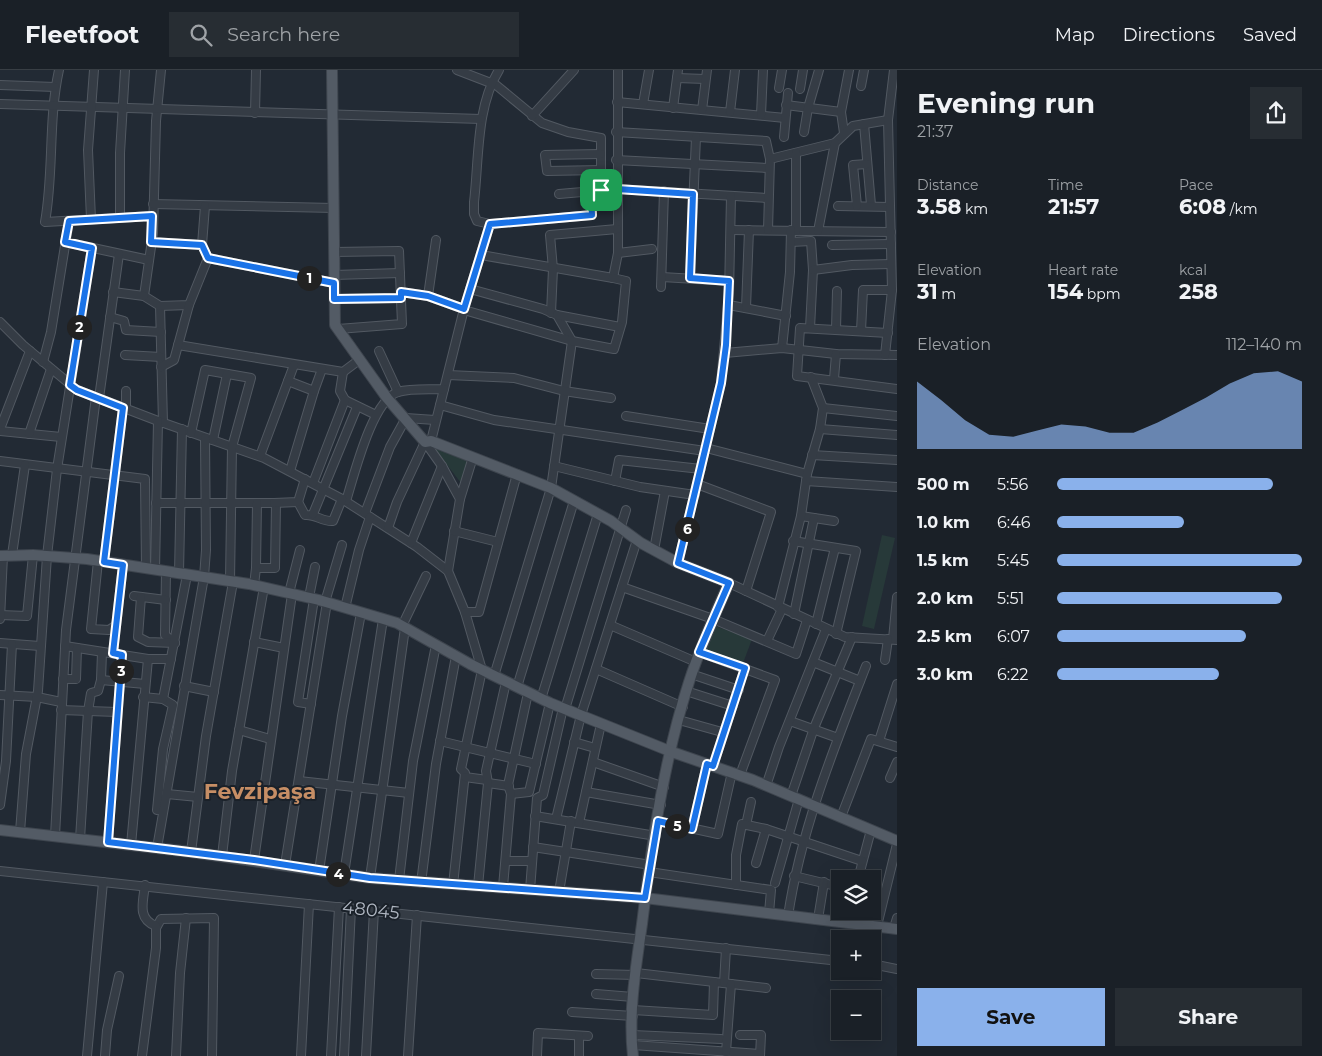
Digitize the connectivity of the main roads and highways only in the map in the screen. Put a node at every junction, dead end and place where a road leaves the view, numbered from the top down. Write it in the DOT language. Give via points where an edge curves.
graph roads {
  1 [pos="332,70"];
  2 [pos="5,555"];
  3 [pos="672,752"];
  4 [pos="0,830"];
  5 [pos="0,835"];
  6 [pos="897,843"];
  7 [pos="319,871"];
  8 [pos="453,885"];
  9 [pos="645,901"];
  10 [pos="896,930"];
  11 [pos="633,1056"];
  1 -- 3 [label="main road" via="335,325 387,398 428,441 551,488 678,563 729,583 691,674"];
  2 -- 3 [label="main road" via="74,558 232,581 361,612 404,627 528,693"];
  3 -- 6 [label="main road" via="813,805"];
  3 -- 9 [label="main road"];
  4 -- 7 [label="main road" via="254,860"];
  5 -- 7 [label="main road" via="282,870"];
  7 -- 8 [label="main road"];
  8 -- 9 [label="main road"];
  8 -- 9 [label="main road" via="467,890"];
  9 -- 10 [label="main road"];
  9 -- 10 [label="main road"];
  9 -- 11 [label="main road" via="633,997"];
}
